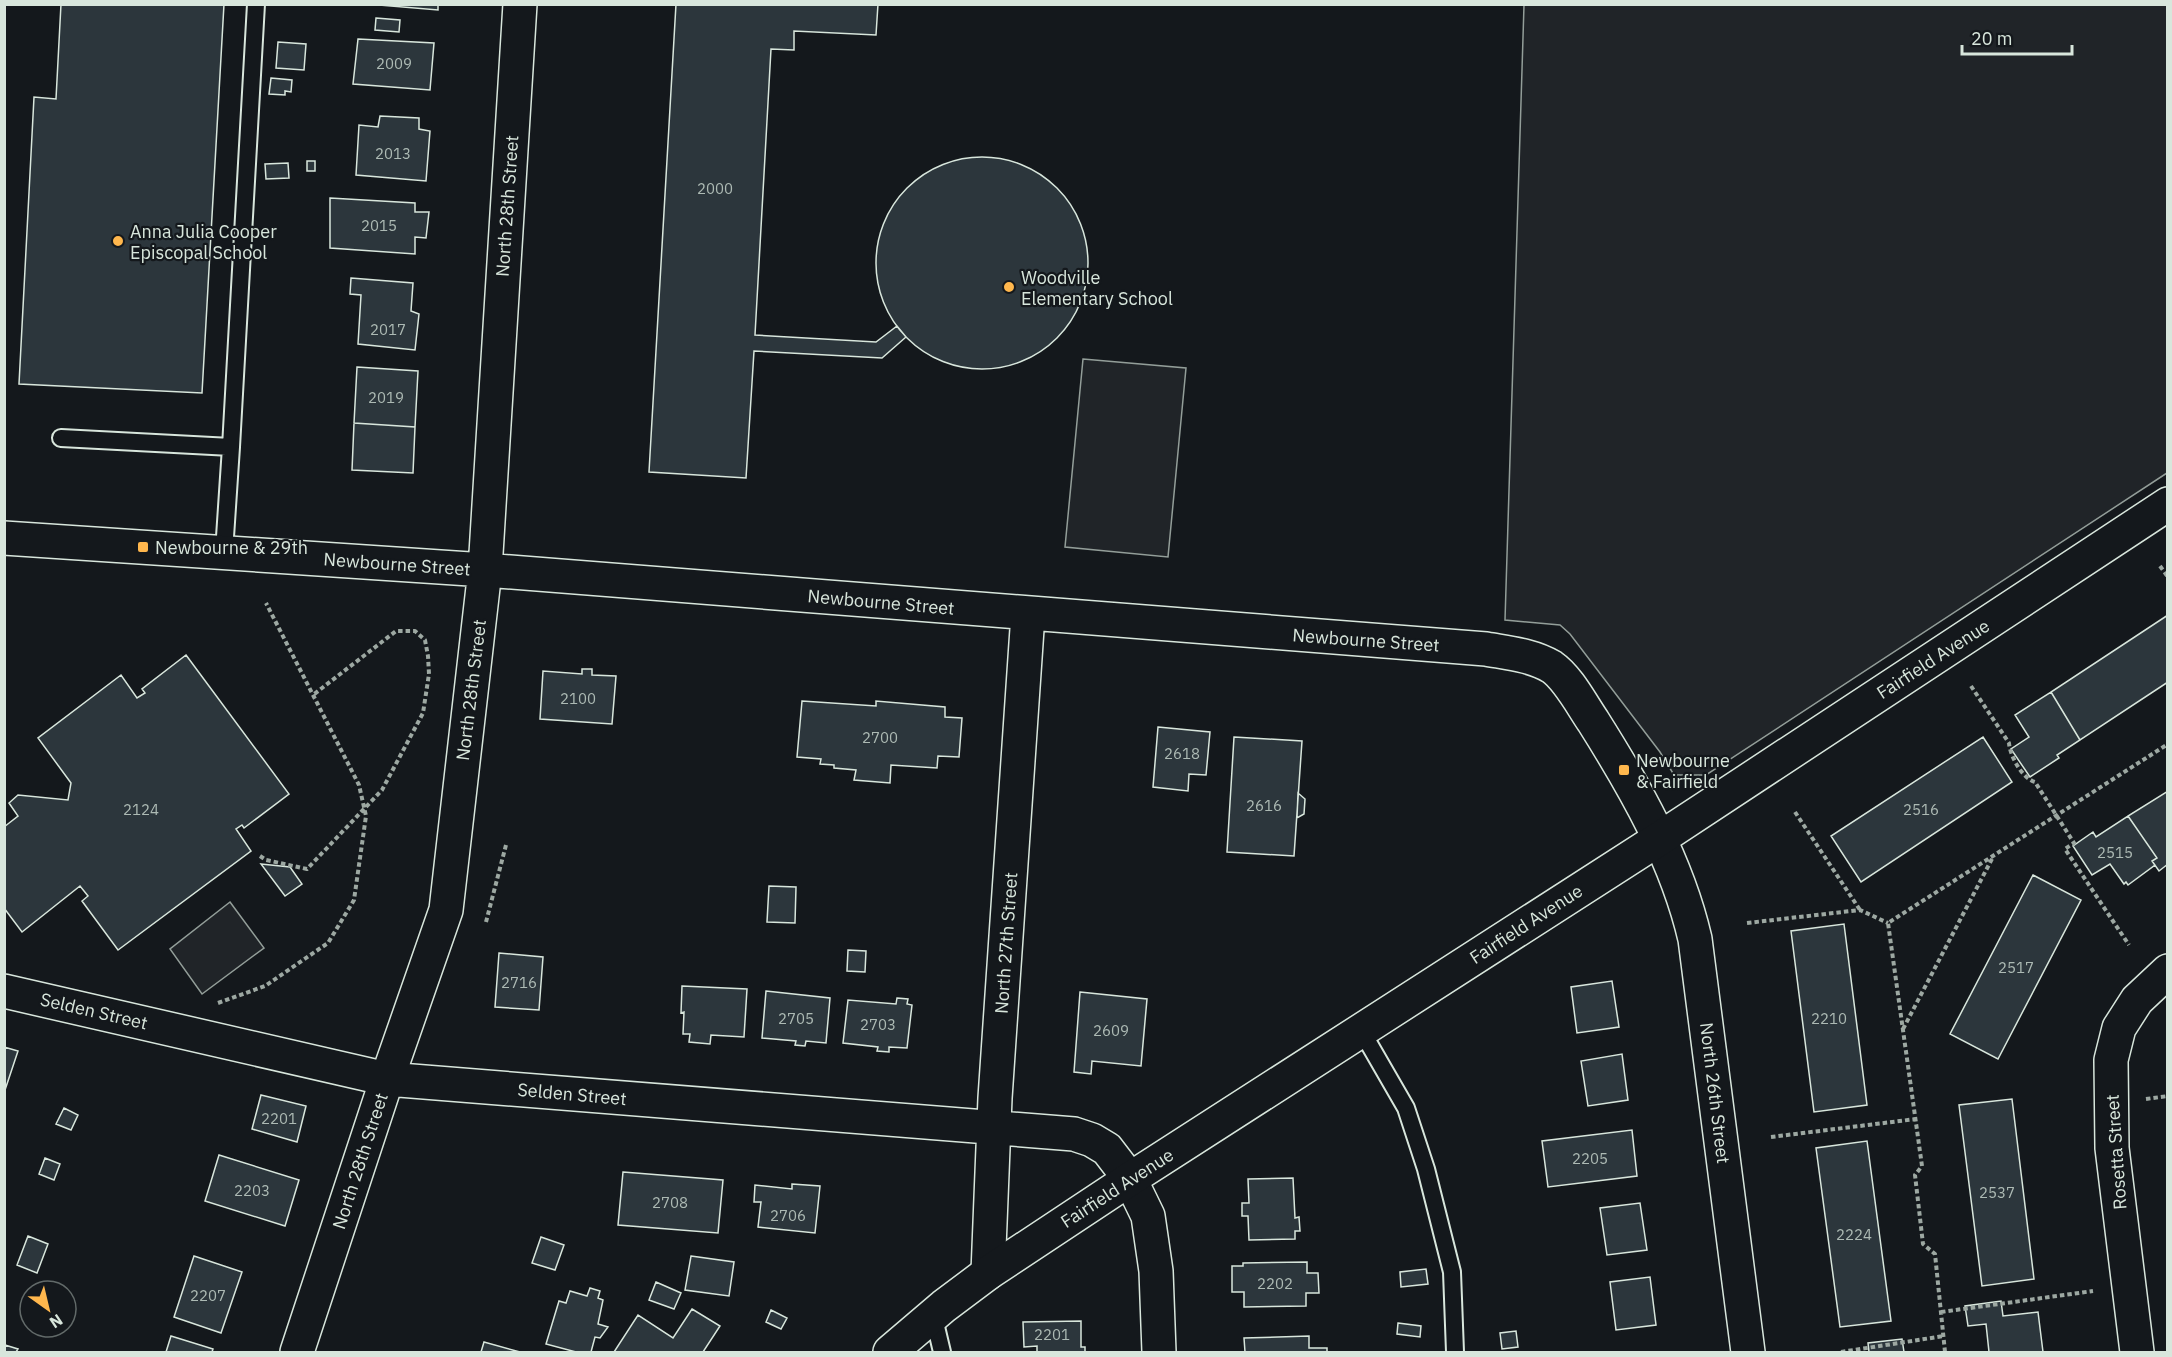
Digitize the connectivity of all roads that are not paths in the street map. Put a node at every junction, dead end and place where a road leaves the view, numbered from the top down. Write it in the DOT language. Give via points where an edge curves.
graph roads {
  1 [pos="256,4"];
  2 [pos="520,4"];
  3 [pos="61,438"];
  4 [pos="231,447"];
  5 [pos="2168,504"];
  6 [pos="4,538"];
  7 [pos="224,552"];
  8 [pos="485,570"];
  9 [pos="1028,614"];
  10 [pos="1659,839"];
  11 [pos="2168,971"];
  12 [pos="4,991"];
  13 [pos="1361,1030"];
  14 [pos="387,1079"];
  15 [pos="994,1128"];
  16 [pos="1130,1179"];
  17 [pos="988,1273"];
  18 [pos="933,1314"];
  19 [pos="297,1353"];
  20 [pos="890,1353"];
  21 [pos="942,1353"];
  22 [pos="1159,1353"];
  23 [pos="1455,1353"];
  24 [pos="1748,1353"];
  25 [pos="2137,1353"];
  1 -- 4 [label="lane"];
  2 -- 8 [label="street, North 28th Street"];
  3 -- 4 [label="lane"];
  4 -- 7 [label="lane"];
  5 -- 10 [label="street, Fairfield Avenue"];
  6 -- 7 [label="street, Newbourne Street"];
  7 -- 8 [label="street, Newbourne Street"];
  8 -- 9 [label="street, Newbourne Street"];
  8 -- 14 [label="street, North 28th Street" via="446,910"];
  9 -- 10 [label="street, Newbourne Street" via="1486,649 1525,656 1553,668 1574,691 1624,770"];
  9 -- 15 [label="street, North 27th Street"];
  10 -- 13 [label="street, Fairfield Avenue"];
  10 -- 24 [label="street, North 26th Street" via="1680,886 1695,939"];
  11 -- 25 [label="street, Rosetta Street" via="2137,999 2119,1028 2111,1060 2112,1148"];
  12 -- 14 [label="street, Selden Street"];
  13 -- 16 [label="street, Fairfield Avenue"];
  13 -- 23 [label="lane" via="1406,1108 1426,1169 1452,1272"];
  14 -- 15 [label="street, Selden Street"];
  14 -- 19 [label="street, North 28th Street"];
  15 -- 16 [label="street, Selden Street" via="1074,1134 1092,1140 1107,1149"];
  15 -- 17 [label="street, North 27th Street"];
  16 -- 17 [label="street, Fairfield Avenue"];
  16 -- 22 [label="street" via="1148,1216 1153,1238"];
  17 -- 18 [label="street, Fairfield Avenue"];
  18 -- 20 [label="street, Fairfield Avenue"];
  18 -- 21 [label="lane"];
}
